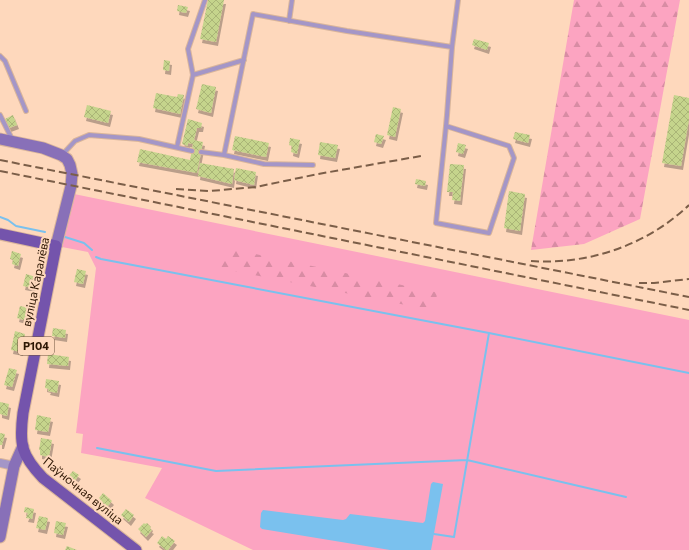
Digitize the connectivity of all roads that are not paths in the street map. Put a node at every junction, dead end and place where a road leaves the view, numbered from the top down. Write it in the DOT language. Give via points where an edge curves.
graph roads {
  1 [pos="205,0"];
  2 [pos="292,0"];
  3 [pos="458,0"];
  4 [pos="289,20"];
  5 [pos="452,47"];
  6 [pos="0,56"];
  7 [pos="244,60"];
  8 [pos="193,75"];
  9 [pos="26,111"];
  10 [pos="0,115"];
  11 [pos="446,126"];
  12 [pos="0,139"];
  13 [pos="13,142"];
  14 [pos="177,148"];
  15 [pos="192,151"];
  16 [pos="201,152"];
  17 [pos="61,155"];
  18 [pos="224,155"];
  19 [pos="312,165"];
  20 [pos="0,234"];
  21 [pos="56,246"];
  22 [pos="23,446"];
  23 [pos="0,462"];
  24 [pos="14,466"];
  25 [pos="2,520"];
  26 [pos="0,536"];
  27 [pos="136,550"];
  1 -- 8 [label="lane" via="188,49"];
  2 -- 4 [label="lane"];
  3 -- 5 [label="lane"];
  4 -- 5 [label="lane" via="347,32"];
  4 -- 7 [label="lane" via="253,14"];
  5 -- 11 [label="lane"];
  6 -- 9 [label="lane" via="5,61"];
  7 -- 8 [label="lane"];
  7 -- 18 [label="lane"];
  8 -- 14 [label="lane"];
  10 -- 13 [label="lane"];
  11 -- 11 [label="lane" via="436,223 489,233 514,158 510,146"];
  12 -- 13 [label="main road"];
  13 -- 17 [label="main road" via="43,148"];
  14 -- 15 [label="lane"];
  14 -- 17 [label="lane" via="139,140 89,135 76,141"];
  16 -- 18 [label="lane"];
  17 -- 21 [label="main road, вуліца Каралёва" via="67,159 72,174"];
  18 -- 19 [label="lane" via="264,164"];
  20 -- 21 [label="main road"];
  21 -- 22 [label="main road, вуліца Каралёва / Р104" via="23,413"];
  22 -- 24 [label="main road, вуліца Каралёва"];
  22 -- 27 [label="main road, Паўночная вуліца / Р104" via="31,465 43,478"];
  23 -- 24 [label="street"];
  24 -- 25 [label="main road, вуліца Каралёва"];
  25 -- 26 [label="main road, вуліца Каралёва"];
}
